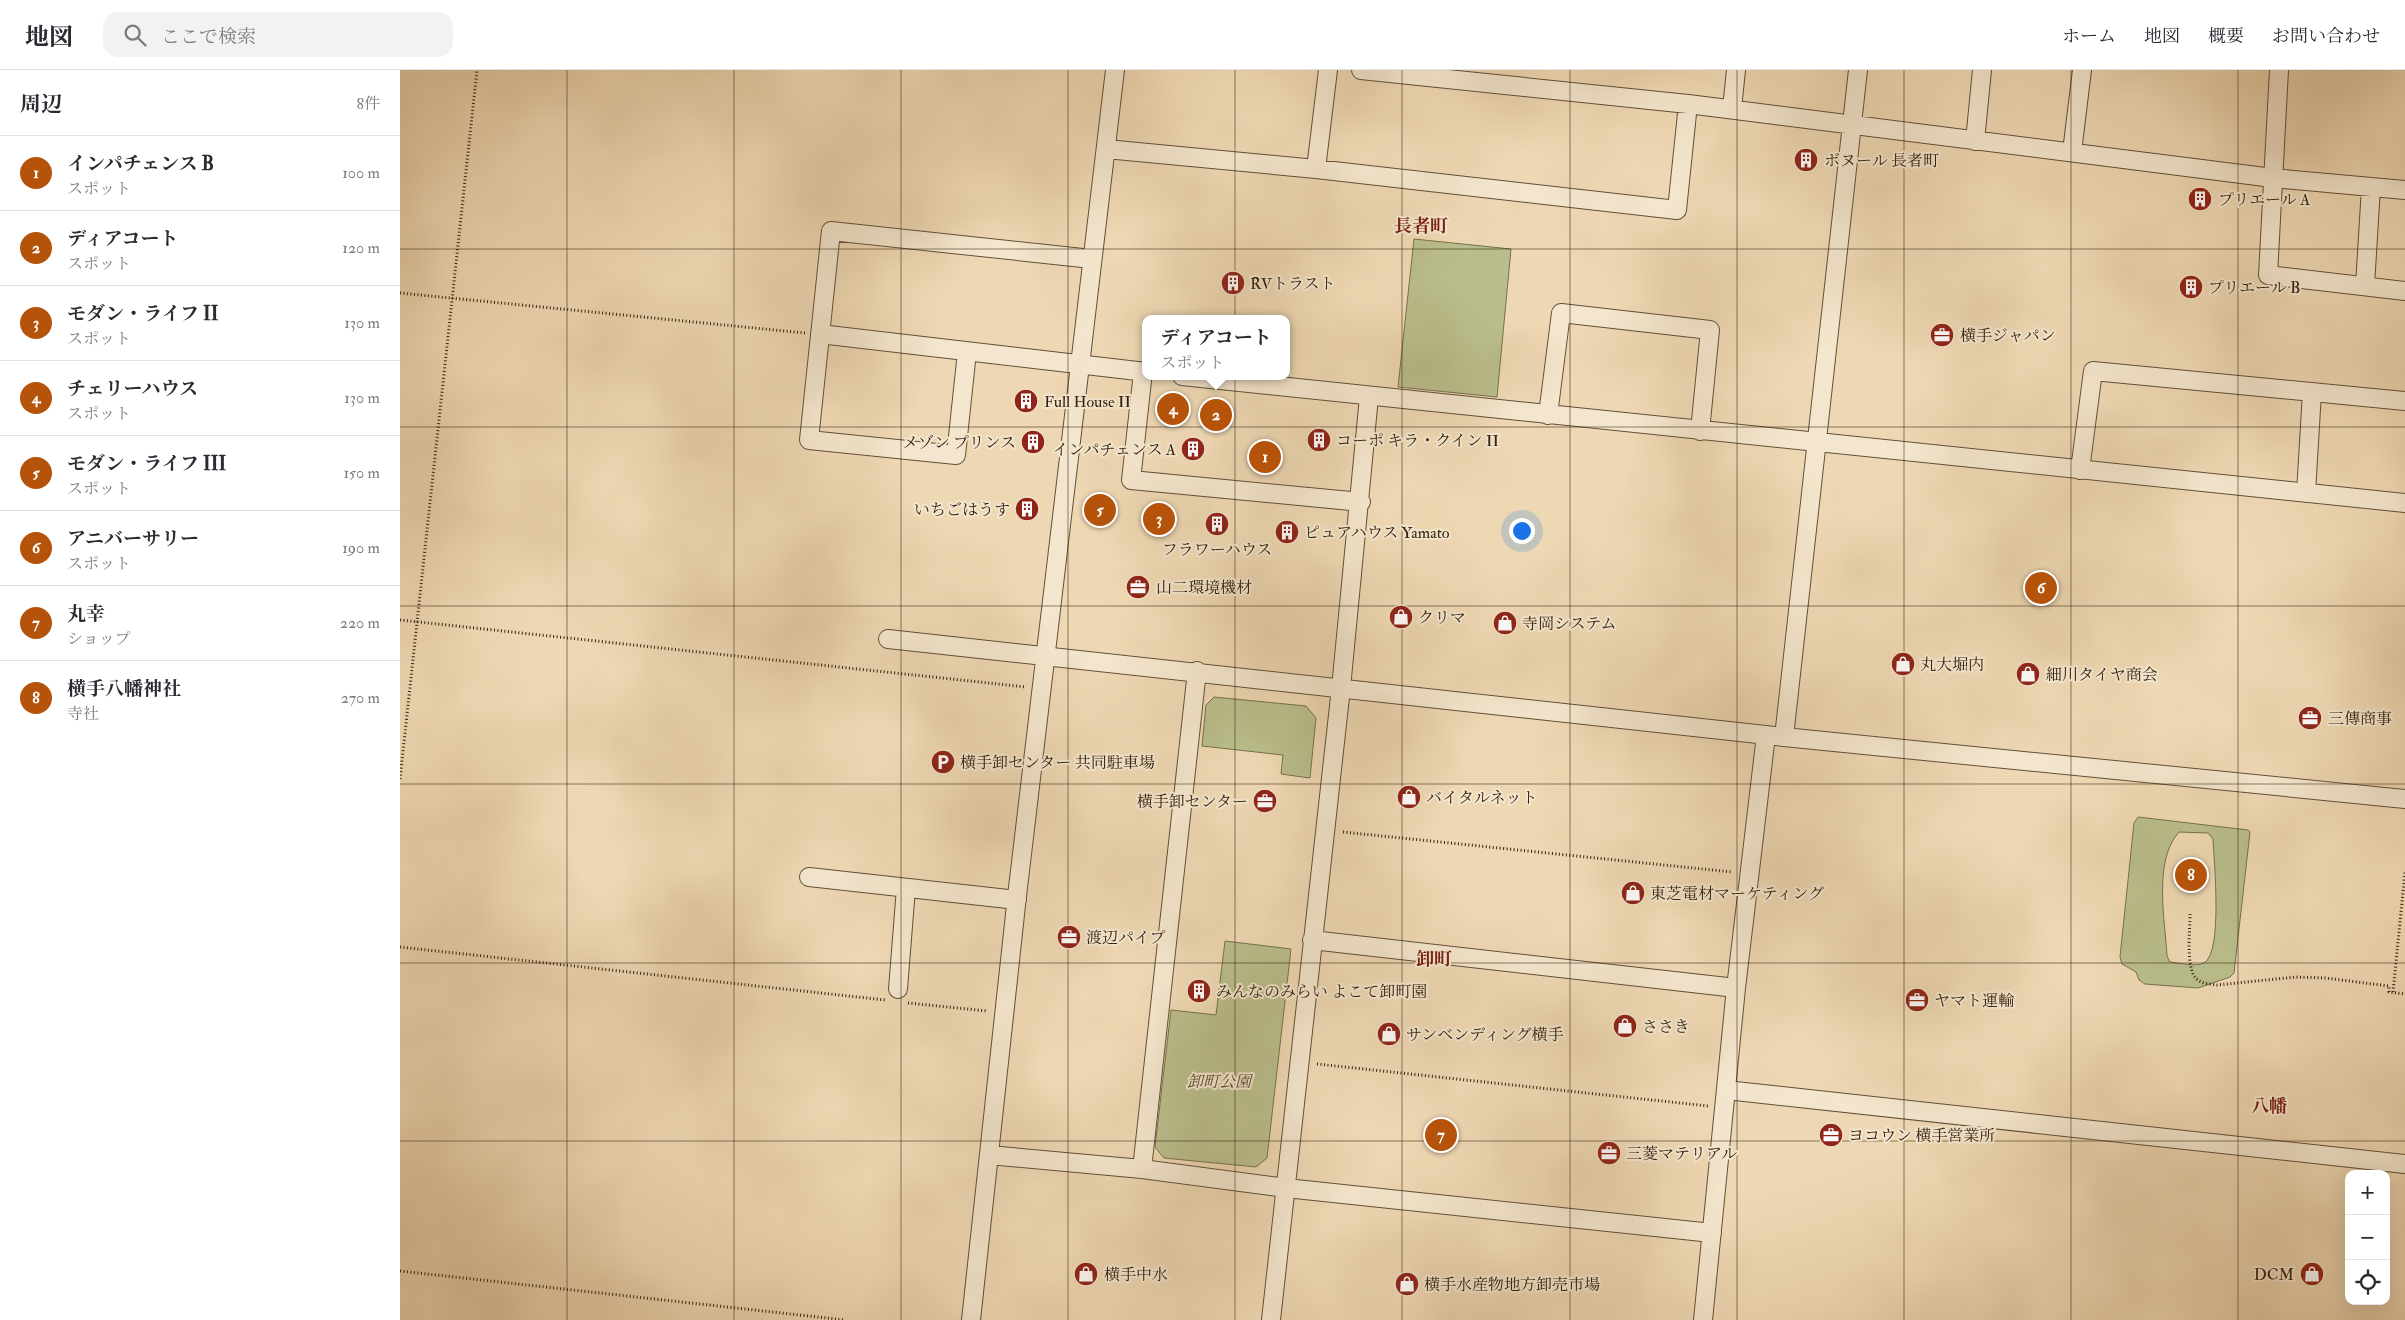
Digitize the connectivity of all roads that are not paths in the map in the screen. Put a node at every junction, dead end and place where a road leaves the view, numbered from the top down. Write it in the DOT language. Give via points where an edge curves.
graph roads {
  1 [pos="1115,70"];
  2 [pos="1328,70"];
  3 [pos="1361,70"];
  4 [pos="1736,70"];
  5 [pos="1858,70"];
  6 [pos="1982,70"];
  7 [pos="2082,70"];
  8 [pos="2279,70"];
  9 [pos="1688,104"];
  10 [pos="1732,109"];
  11 [pos="1853,125"];
  12 [pos="1975,141"];
  13 [pos="1106,149"];
  14 [pos="2072,152"];
  15 [pos="1316,169"];
  16 [pos="2273,178"];
  17 [pos="2371,187"];
  18 [pos="2405,190"];
  19 [pos="1092,259"];
  20 [pos="2365,286"];
  21 [pos="2405,291"];
  22 [pos="820,334"];
  23 [pos="967,352"];
  24 [pos="1079,365"];
  25 [pos="1142,372"];
  26 [pos="1143,380"];
  27 [pos="1218,380"];
  28 [pos="2312,392"];
  29 [pos="1369,397"];
  30 [pos="2405,401"];
  31 [pos="1548,415"];
  32 [pos="1700,431"];
  33 [pos="1815,444"];
  34 [pos="2080,470"];
  35 [pos="2306,493"];
  36 [pos="1360,502"];
  37 [pos="2405,504"];
  38 [pos="888,639"];
  39 [pos="1045,656"];
  40 [pos="1197,671"];
  41 [pos="1341,688"];
  42 [pos="1775,736"];
  43 [pos="2405,799"];
  44 [pos="809,877"];
  45 [pos="906,888"];
  46 [pos="1017,900"];
  47 [pos="1312,940"];
  48 [pos="1736,988"];
  49 [pos="896,997"];
  50 [pos="1726,1090"];
  51 [pos="989,1155"];
  52 [pos="2405,1164"];
  53 [pos="1142,1169"];
  54 [pos="1286,1188"];
  55 [pos="1712,1233"];
  56 [pos="971,1320"];
  57 [pos="1271,1320"];
  58 [pos="1703,1320"];
  1 -- 13 [label="street"];
  2 -- 15 [label="street"];
  3 -- 9 [label="street"];
  4 -- 10 [label="street"];
  5 -- 11 [label="street"];
  6 -- 12 [label="street"];
  7 -- 14 [label="street"];
  8 -- 16 [label="street"];
  9 -- 10 [label="street"];
  9 -- 15 [label="street" via="1676,210"];
  10 -- 11 [label="street"];
  11 -- 12 [label="street"];
  11 -- 33 [label="street"];
  12 -- 14 [label="street"];
  13 -- 15 [label="street"];
  13 -- 19 [label="street"];
  14 -- 16 [label="street"];
  16 -- 17 [label="street"];
  16 -- 20 [label="street" via="2268,275"];
  17 -- 18 [label="street"];
  17 -- 20 [label="street"];
  19 -- 22 [label="street" via="831,231"];
  19 -- 24 [label="street"];
  20 -- 21 [label="street"];
  22 -- 23 [label="street"];
  22 -- 23 [label="street" via="809,440 956,455"];
  23 -- 24 [label="street"];
  24 -- 25 [label="street"];
  24 -- 39 [label="street"];
  26 -- 36 [label="street" via="1131,480"];
  27 -- 29 [label="street"];
  28 -- 30 [label="street"];
  28 -- 34 [label="street" via="2093,371"];
  28 -- 35 [label="street"];
  29 -- 31 [label="street"];
  29 -- 36 [label="street"];
  31 -- 32 [label="street"];
  31 -- 32 [label="street" via="1561,313 1710,330"];
  32 -- 33 [label="street"];
  33 -- 34 [label="street"];
  33 -- 42 [label="street"];
  34 -- 35 [label="street"];
  35 -- 37 [label="street"];
  36 -- 41 [label="street"];
  38 -- 39 [label="street"];
  39 -- 40 [label="street"];
  39 -- 46 [label="street"];
  40 -- 41 [label="street"];
  40 -- 53 [label="street"];
  41 -- 42 [label="street"];
  41 -- 47 [label="street"];
  42 -- 43 [label="street"];
  42 -- 48 [label="street" via="1750,874"];
  44 -- 45 [label="street"];
  45 -- 46 [label="street"];
  45 -- 49 [label="street"];
  46 -- 51 [label="street"];
  47 -- 48 [label="street"];
  47 -- 54 [label="street"];
  48 -- 50 [label="street"];
  50 -- 52 [label="street"];
  50 -- 55 [label="street"];
  51 -- 53 [label="street"];
  51 -- 56 [label="street"];
  53 -- 54 [label="street"];
  54 -- 55 [label="street"];
  54 -- 57 [label="street"];
  55 -- 58 [label="street"];
}
